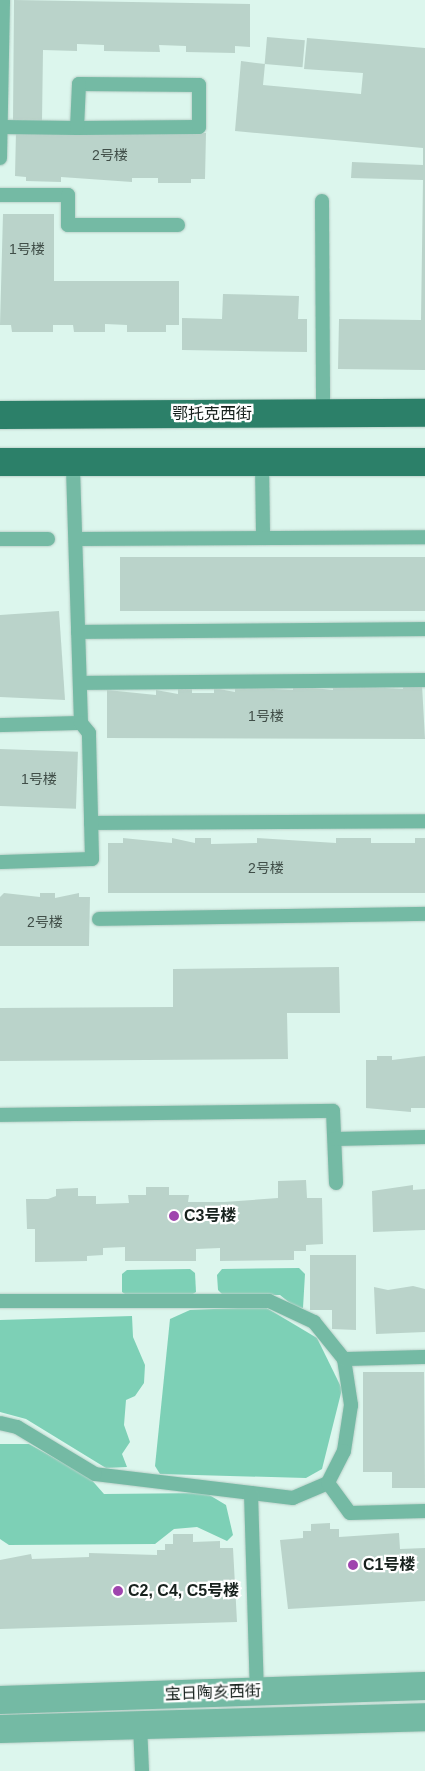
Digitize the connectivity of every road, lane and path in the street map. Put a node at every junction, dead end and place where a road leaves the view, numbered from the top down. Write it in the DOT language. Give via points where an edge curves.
graph roads {
  1 [pos="3,0"];
  2 [pos="2,127"];
  3 [pos="77,128"];
  4 [pos="0,158"];
  5 [pos="0,195"];
  6 [pos="322,200"];
  7 [pos="178,225"];
  8 [pos="323,413"];
  9 [pos="425,413"];
  10 [pos="0,415"];
  11 [pos="0,462"];
  12 [pos="73,462"];
  13 [pos="262,462"];
  14 [pos="425,462"];
  15 [pos="425,537"];
  16 [pos="48,538"];
  17 [pos="263,538"];
  18 [pos="0,539"];
  19 [pos="76,539"];
  20 [pos="425,629"];
  21 [pos="78,632"];
  22 [pos="425,680"];
  23 [pos="80,683"];
  24 [pos="81,723"];
  25 [pos="0,725"];
  26 [pos="425,822"];
  27 [pos="91,823"];
  28 [pos="0,862"];
  29 [pos="425,914"];
  30 [pos="99,919"];
  31 [pos="0,1115"];
  32 [pos="425,1137"];
  33 [pos="335,1139"];
  34 [pos="336,1183"];
  35 [pos="0,1301"];
  36 [pos="425,1357"];
  37 [pos="344,1359"];
  38 [pos="0,1422"];
  39 [pos="328,1483"];
  40 [pos="251,1493"];
  41 [pos="425,1511"];
  42 [pos="425,1686"];
  43 [pos="257,1692"];
  44 [pos="0,1700"];
  45 [pos="425,1718"];
  46 [pos="140,1725"];
  47 [pos="0,1728"];
  48 [pos="142,1771"];
  1 -- 2 [label="lane"];
  2 -- 3 [label="lane"];
  2 -- 4 [label="lane"];
  3 -- 3 [label="lane" via="200,127 199,84 79,84"];
  5 -- 7 [label="lane" via="68,195 68,225"];
  6 -- 8 [label="lane"];
  8 -- 9 [label="main road, 鄂托克西街"];
  8 -- 10 [label="main road, 鄂托克西街"];
  11 -- 12 [label="main road"];
  12 -- 13 [label="main road"];
  12 -- 19 [label="lane"];
  13 -- 14 [label="main road"];
  13 -- 17 [label="lane"];
  15 -- 17 [label="lane"];
  16 -- 18 [label="lane"];
  17 -- 19 [label="lane"];
  19 -- 21 [label="lane"];
  20 -- 21 [label="lane"];
  21 -- 23 [label="lane"];
  22 -- 23 [label="lane"];
  23 -- 24 [label="lane"];
  24 -- 25 [label="lane"];
  24 -- 27 [label="lane" via="89,733"];
  26 -- 27 [label="lane"];
  27 -- 28 [label="lane" via="92,858"];
  29 -- 30 [label="lane"];
  31 -- 33 [label="lane" via="333,1111"];
  32 -- 33 [label="lane"];
  33 -- 34 [label="lane"];
  35 -- 37 [label="lane" via="269,1301 314,1322"];
  36 -- 37 [label="lane"];
  37 -- 39 [label="lane" via="350,1405 344,1451"];
  38 -- 40 [label="lane" via="17,1427 95,1474"];
  39 -- 40 [label="lane" via="293,1498"];
  39 -- 41 [label="lane" via="350,1513"];
  40 -- 43 [label="lane"];
  42 -- 43 [label="street, 宝日陶亥西街"];
  43 -- 44 [label="street, 宝日陶亥西街"];
  45 -- 46 [label="street, 宝日陶亥西街"];
  46 -- 47 [label="street, 宝日陶亥西街"];
  46 -- 48 [label="lane"];
}
